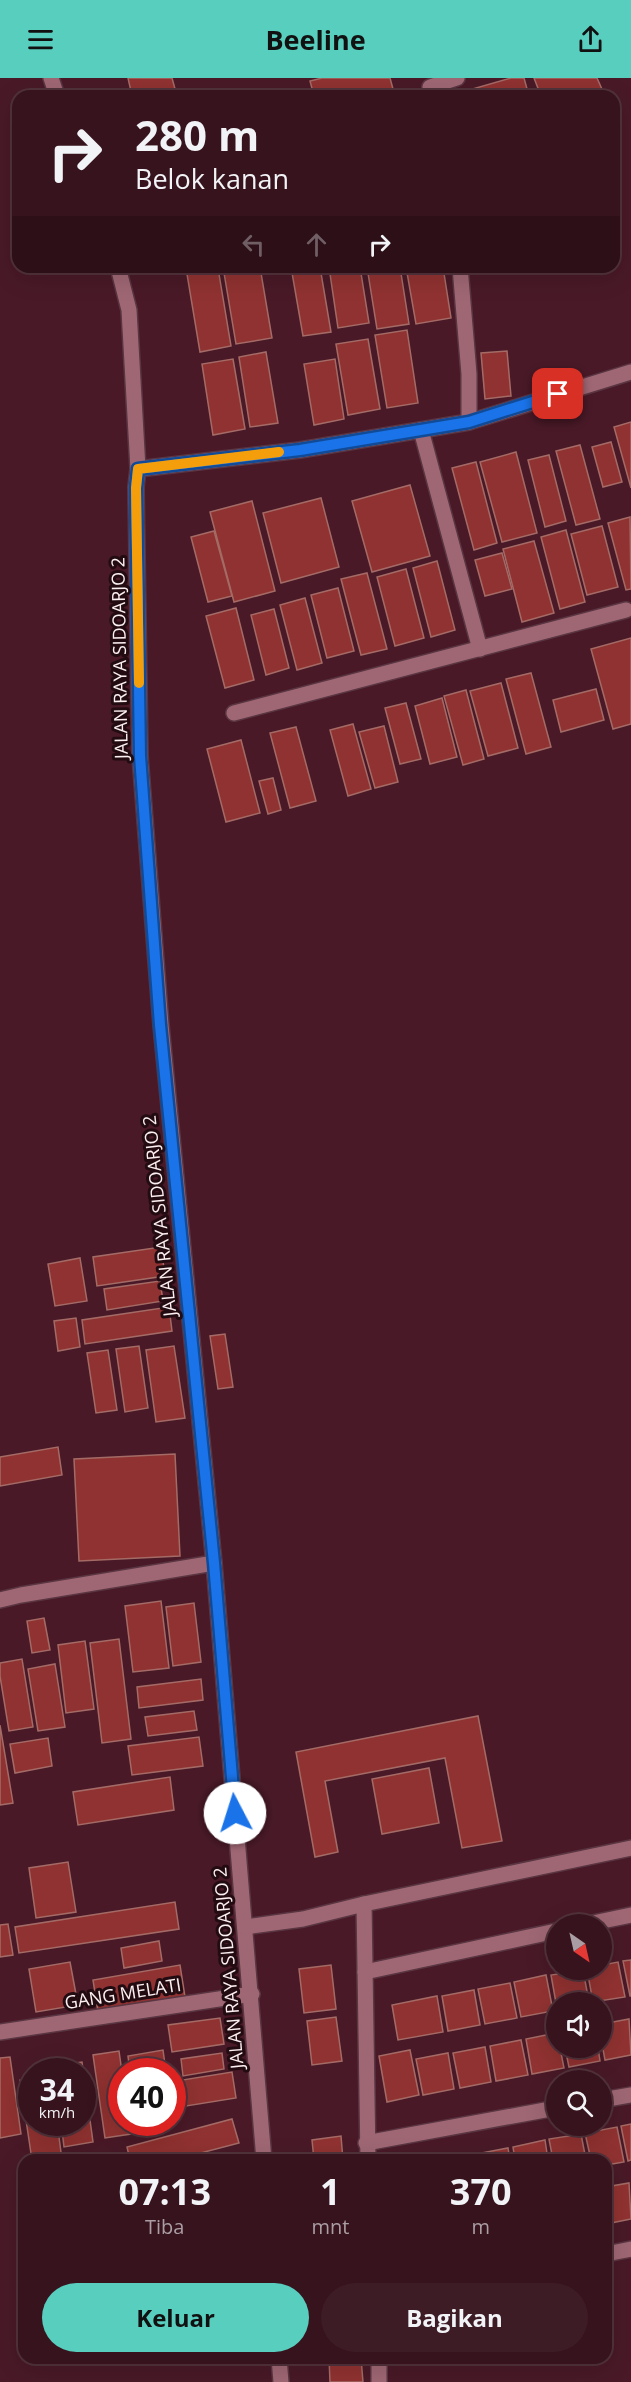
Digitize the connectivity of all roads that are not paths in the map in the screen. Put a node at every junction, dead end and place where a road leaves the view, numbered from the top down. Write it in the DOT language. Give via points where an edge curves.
graph roads {
  1 [pos="457,78"];
  2 [pos="430,87"];
  3 [pos="120,273"];
  4 [pos="461,273"];
  5 [pos="631,372"];
  6 [pos="469,422"];
  7 [pos="422,430"];
  8 [pos="138,469"];
  9 [pos="626,610"];
  10 [pos="480,649"];
  11 [pos="234,712"];
  12 [pos="214,1563"];
  13 [pos="0,1600"];
  14 [pos="631,1848"];
  15 [pos="364,1904"];
  16 [pos="631,1916"];
  17 [pos="612,1920"];
  18 [pos="244,1927"];
  19 [pos="546,1933"];
  20 [pos="365,1972"];
  21 [pos="252,1994"];
  22 [pos="0,2032"];
  23 [pos="631,2095"];
  24 [pos="612,2098"];
  25 [pos="546,2110"];
  26 [pos="366,2143"];
  27 [pos="264,2154"];
  28 [pos="367,2154"];
  29 [pos="631,2249"];
  30 [pos="612,2253"];
  31 [pos="280,2364"];
  32 [pos="379,2364"];
  33 [pos="281,2382"];
  34 [pos="379,2382"];
  1 -- 2 [label="street"];
  3 -- 8 [label="street, JALAN RAYA SIDOARJO 2" via="129,310"];
  4 -- 6 [label="street"];
  5 -- 6 [label="street"];
  6 -- 7 [label="street"];
  7 -- 8 [label="street" via="300,450"];
  7 -- 10 [label="street"];
  8 -- 12 [label="street, JALAN RAYA SIDOARJO 2" via="140,756 160,1025"];
  9 -- 10 [label="street"];
  10 -- 11 [label="street"];
  12 -- 13 [label="street"];
  12 -- 18 [label="street, JALAN RAYA SIDOARJO 2"];
  14 -- 15 [label="street"];
  15 -- 18 [label="street" via="303,1919"];
  15 -- 20 [label="street"];
  16 -- 17 [label="street"];
  18 -- 21 [label="street, JALAN RAYA SIDOARJO 2"];
  19 -- 20 [label="street"];
  20 -- 26 [label="street"];
  21 -- 22 [label="street, GANG MELATI"];
  21 -- 27 [label="street, JALAN RAYA SIDOARJO 2"];
  23 -- 24 [label="street"];
  25 -- 26 [label="street"];
  26 -- 28 [label="street"];
  29 -- 30 [label="street"];
  31 -- 33 [label="street"];
  32 -- 34 [label="street"];
}
